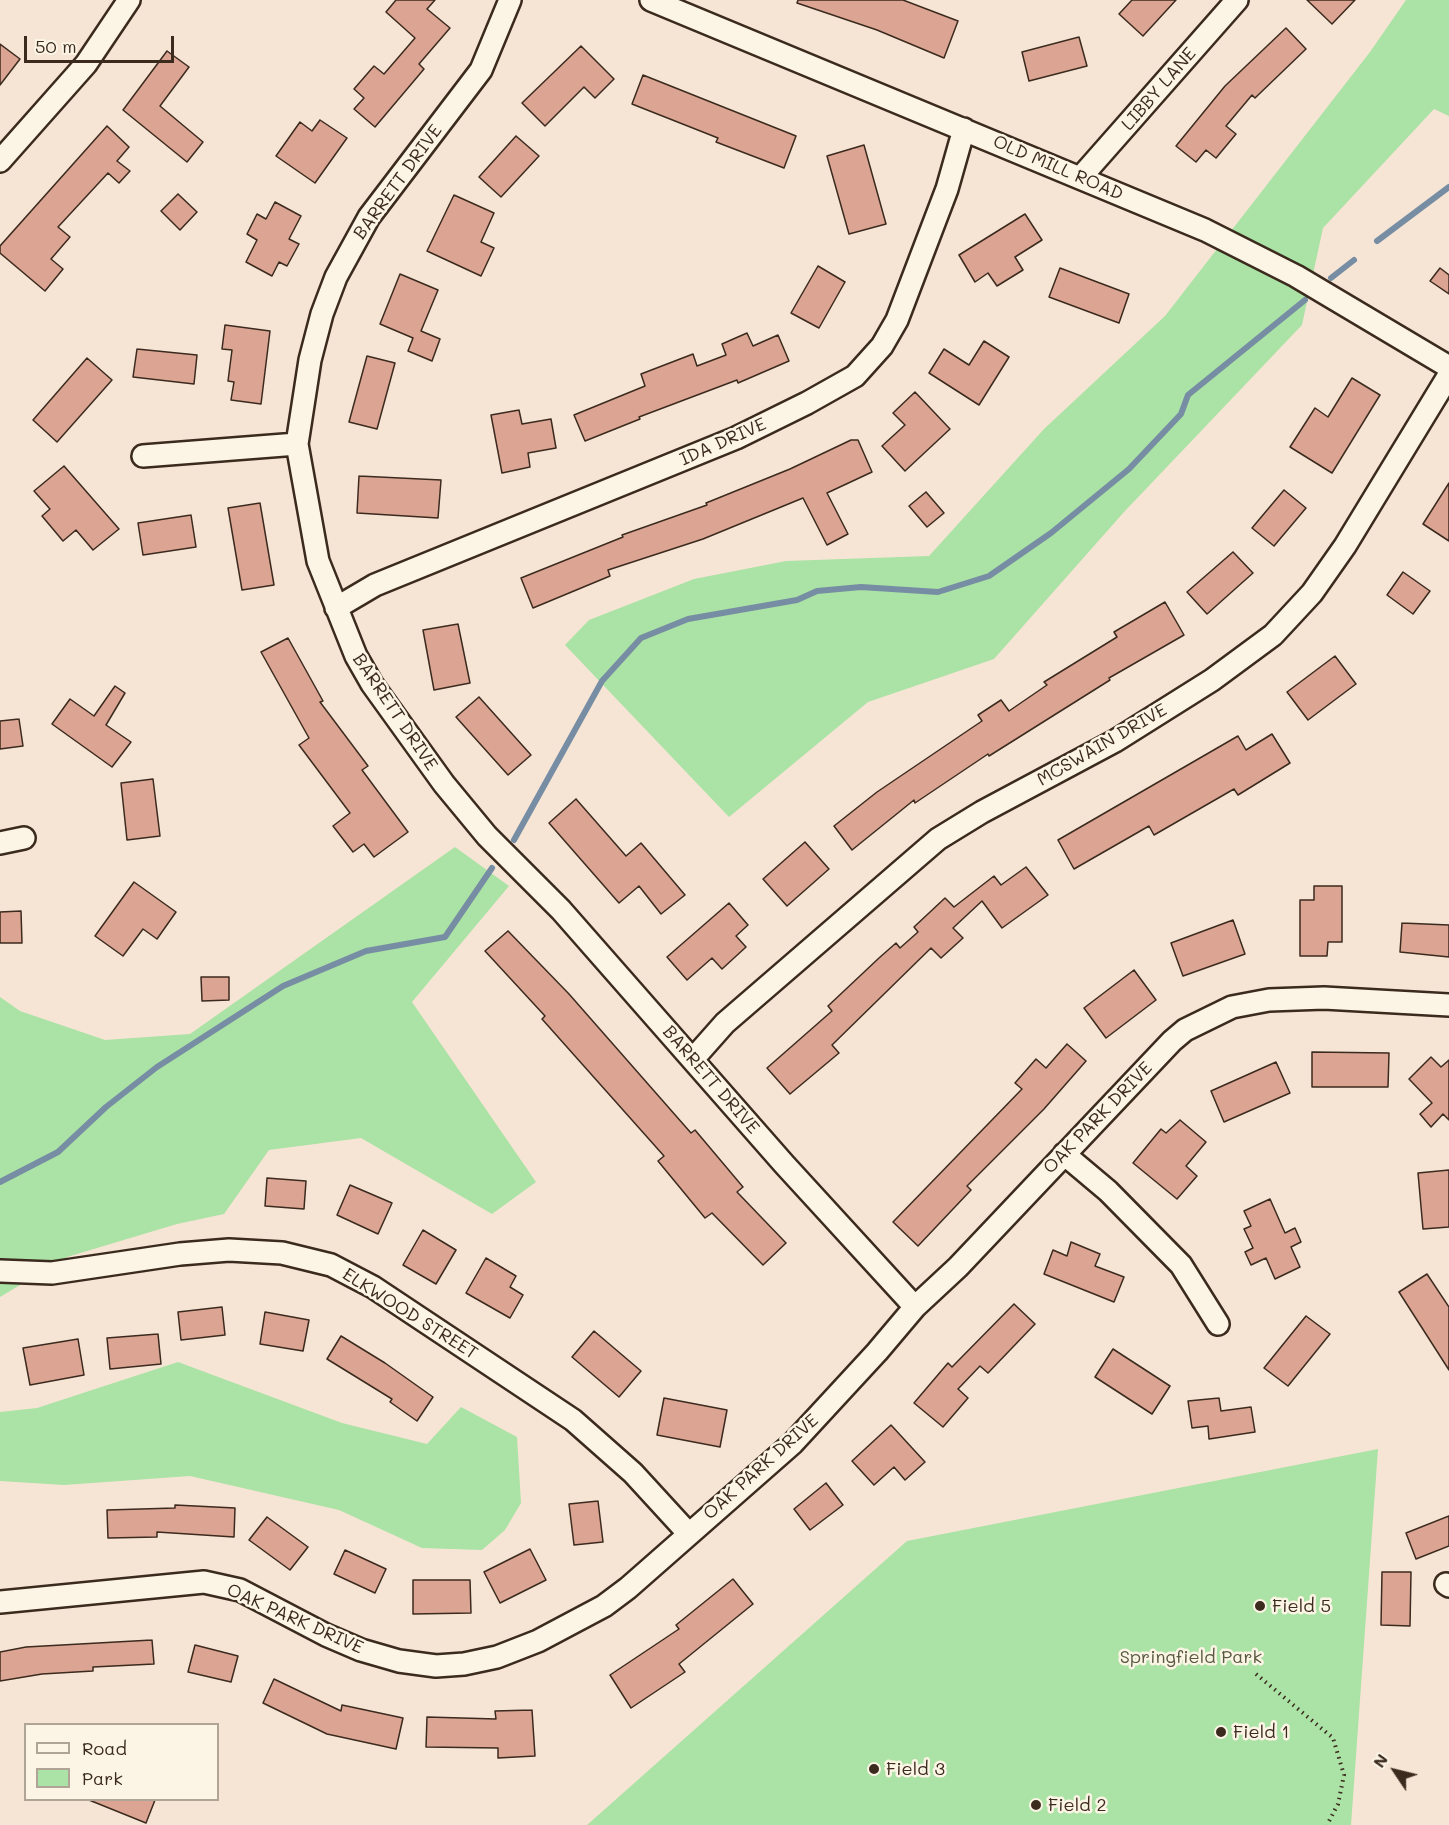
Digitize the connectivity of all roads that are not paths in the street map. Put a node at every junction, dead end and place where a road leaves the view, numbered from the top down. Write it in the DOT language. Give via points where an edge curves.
graph roads {
  1 [pos="129,0"];
  2 [pos="510,0"];
  3 [pos="651,0"];
  4 [pos="1237,0"];
  5 [pos="964,129"];
  6 [pos="0,161"];
  7 [pos="1081,177"];
  8 [pos="1449,367"];
  9 [pos="1449,375"];
  10 [pos="297,444"];
  11 [pos="143,456"];
  12 [pos="336,608"];
  13 [pos="24,838"];
  14 [pos="0,843"];
  15 [pos="1449,1005"];
  16 [pos="694,1058"];
  17 [pos="1064,1154"];
  18 [pos="0,1271"];
  19 [pos="915,1307"];
  20 [pos="1218,1324"];
  21 [pos="688,1533"];
  22 [pos="0,1602"];
  1 -- 6 [label="street" via="86,63"];
  2 -- 10 [label="street, BARRETT DRIVE" via="481,70 369,217 350,248 322,314 304,391"];
  3 -- 5 [label="street, OLD MILL ROAD"];
  4 -- 7 [label="street, LIBBY LANE"];
  5 -- 7 [label="street, OLD MILL ROAD"];
  5 -- 12 [label="street, IDA DRIVE" via="947,189 897,320 878,352 855,376 736,438 375,585"];
  7 -- 8 [label="street, OLD MILL ROAD" via="1205,230 1296,276"];
  9 -- 16 [label="street, MCSWAIN DRIVE" via="1346,546 1312,593 1273,635 1212,680 1115,741 938,839 725,1023"];
  10 -- 11 [label="street"];
  10 -- 12 [label="street, BARRETT DRIVE" via="318,561"];
  12 -- 16 [label="street, BARRETT DRIVE" via="372,684 444,784 487,836 561,910"];
  13 -- 14 [label="street"];
  15 -- 17 [label="street, OAK PARK DRIVE" via="1324,998 1269,1000 1232,1007 1203,1019 1172,1041"];
  16 -- 19 [label="street, BARRETT DRIVE" via="784,1164"];
  17 -- 19 [label="street, OAK PARK DRIVE"];
  17 -- 20 [label="street" via="1108,1191 1181,1265"];
  18 -- 21 [label="street, ELKWOOD STREET" via="52,1273 229,1250 282,1253 331,1265 374,1287 573,1420 633,1473"];
  19 -- 21 [label="street, OAK PARK DRIVE" via="793,1443"];
  21 -- 22 [label="street, OAK PARK DRIVE" via="604,1606 538,1641 497,1657 464,1664 418,1665 361,1650 240,1590 204,1581"];
}
